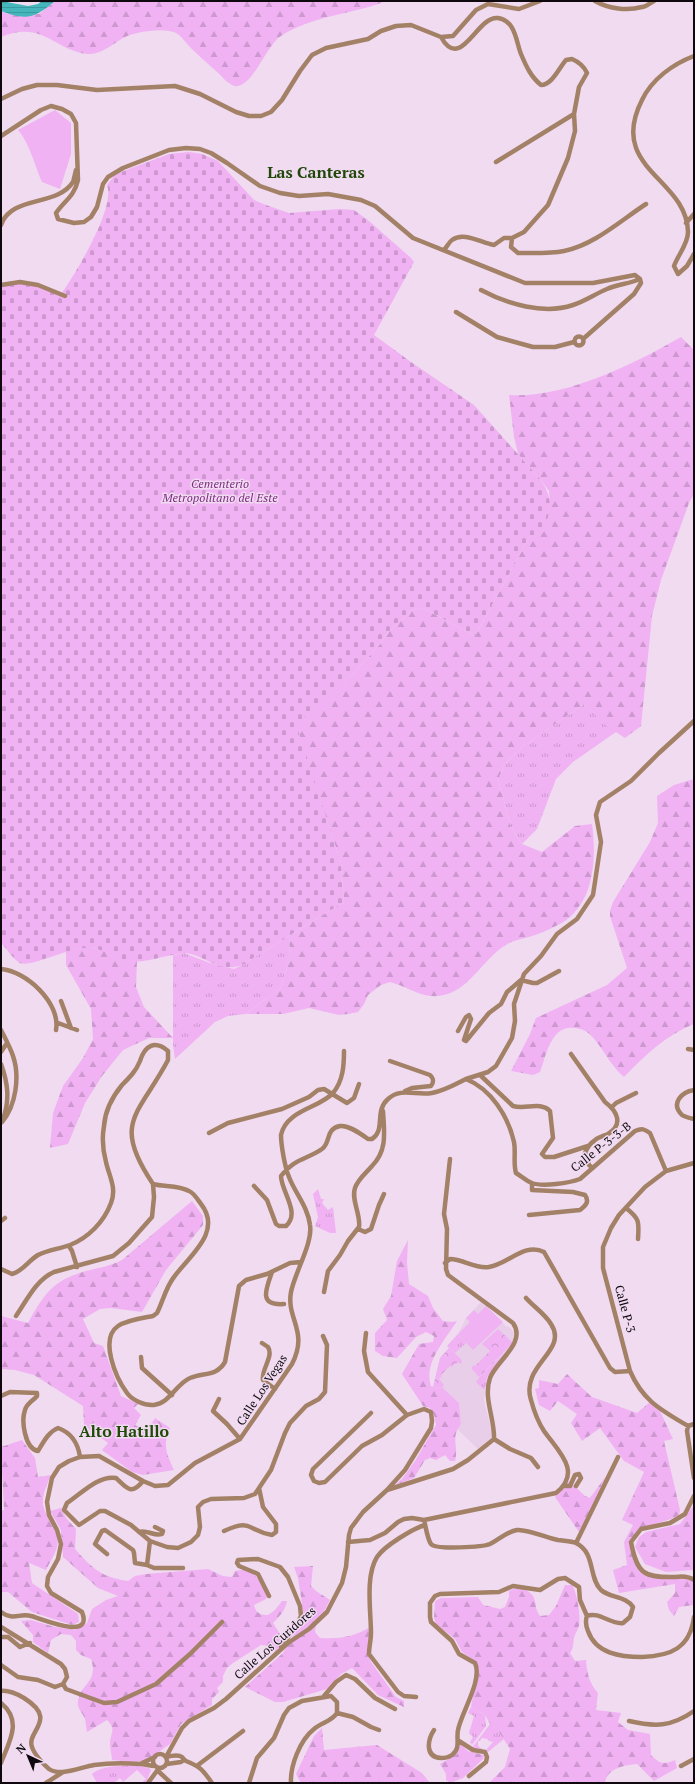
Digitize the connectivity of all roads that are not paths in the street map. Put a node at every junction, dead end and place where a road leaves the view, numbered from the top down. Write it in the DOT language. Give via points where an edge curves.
graph roads {
  1 [pos="540,1"];
  2 [pos="595,1"];
  3 [pos="654,1"];
  4 [pos="441,37"];
  5 [pos="694,56"];
  6 [pos="1,99"];
  7 [pos="574,114"];
  8 [pos="1,136"];
  9 [pos="496,162"];
  10 [pos="78,163"];
  11 [pos="646,204"];
  12 [pos="694,214"];
  13 [pos="686,223"];
  14 [pos="1,225"];
  15 [pos="512,238"];
  16 [pos="444,250"];
  17 [pos="694,254"];
  18 [pos="640,279"];
  19 [pos="1,285"];
  20 [pos="481,290"];
  21 [pos="65,296"];
  22 [pos="456,312"];
  23 [pos="694,722"];
  24 [pos="1,969"];
  25 [pos="559,970"];
  26 [pos="521,980"];
  27 [pos="61,1000"];
  28 [pos="58,1023"];
  29 [pos="71,1028"];
  30 [pos="1,1030"];
  31 [pos="56,1030"];
  32 [pos="77,1030"];
  33 [pos="458,1030"];
  34 [pos="7,1043"];
  35 [pos="688,1049"];
  36 [pos="694,1050"];
  37 [pos="344,1051"];
  38 [pos="1,1052"];
  39 [pos="570,1054"];
  40 [pos="390,1061"];
  41 [pos="1,1064"];
  42 [pos="480,1075"];
  43 [pos="466,1079"];
  44 [pos="359,1084"];
  45 [pos="694,1090"];
  46 [pos="404,1092"];
  47 [pos="636,1093"];
  48 [pos="332,1094"];
  49 [pos="382,1105"];
  50 [pos="612,1107"];
  51 [pos="694,1120"];
  52 [pos="1,1122"];
  53 [pos="209,1133"];
  54 [pos="588,1146"];
  55 [pos="450,1160"];
  56 [pos="694,1163"];
  57 [pos="593,1168"];
  58 [pos="287,1169"];
  59 [pos="666,1171"];
  60 [pos="532,1183"];
  61 [pos="153,1184"];
  62 [pos="254,1186"];
  63 [pos="384,1194"];
  64 [pos="626,1208"];
  65 [pos="529,1215"];
  66 [pos="358,1229"];
  67 [pos="638,1239"];
  68 [pos="69,1246"];
  69 [pos="301,1262"];
  70 [pos="446,1263"];
  71 [pos="77,1267"];
  72 [pos="1,1269"];
  73 [pos="272,1272"];
  74 [pos="324,1292"];
  75 [pos="526,1298"];
  76 [pos="284,1304"];
  77 [pos="16,1316"];
  78 [pos="366,1333"];
  79 [pos="323,1336"];
  80 [pos="262,1343"];
  81 [pos="141,1357"];
  82 [pos="630,1371"];
  83 [pos="275,1389"];
  84 [pos="172,1395"];
  85 [pos="1,1396"];
  86 [pos="219,1399"];
  87 [pos="371,1413"];
  88 [pos="407,1415"];
  89 [pos="694,1424"];
  90 [pos="688,1426"];
  91 [pos="240,1439"];
  92 [pos="494,1440"];
  93 [pos="80,1457"];
  94 [pos="618,1457"];
  95 [pos="538,1466"];
  96 [pos="694,1478"];
  97 [pos="143,1481"];
  98 [pos="563,1486"];
  99 [pos="576,1486"];
  100 [pos="259,1488"];
  101 [pos="387,1490"];
  102 [pos="694,1496"];
  103 [pos="425,1523"];
  104 [pos="155,1527"];
  105 [pos="224,1531"];
  106 [pos="139,1532"];
  107 [pos="150,1541"];
  108 [pos="348,1542"];
  109 [pos="576,1543"];
  110 [pos="107,1554"];
  111 [pos="147,1565"];
  112 [pos="183,1568"];
  113 [pos="694,1580"];
  114 [pos="269,1596"];
  115 [pos="1,1612"];
  116 [pos="587,1616"];
  117 [pos="694,1617"];
  118 [pos="222,1622"];
  119 [pos="1,1627"];
  120 [pos="1,1637"];
  121 [pos="30,1644"];
  122 [pos="275,1654"];
  123 [pos="1,1665"];
  124 [pos="63,1684"];
  125 [pos="1,1691"];
  126 [pos="324,1696"];
  127 [pos="416,1697"];
  128 [pos="1,1703"];
  129 [pos="395,1709"];
  130 [pos="694,1711"];
  131 [pos="337,1713"];
  132 [pos="629,1721"];
  133 [pos="378,1730"];
  134 [pos="434,1730"];
  135 [pos="243,1731"];
  136 [pos="459,1740"];
  137 [pos="172,1745"];
  138 [pos="157,1755"];
  139 [pos="166,1757"];
  140 [pos="694,1759"];
  141 [pos="184,1760"];
  142 [pos="1,1763"];
  143 [pos="140,1764"];
  144 [pos="167,1764"];
  145 [pos="198,1766"];
  146 [pos="680,1766"];
  147 [pos="157,1768"];
  148 [pos="49,1769"];
  149 [pos="62,1772"];
  150 [pos="469,1776"];
  151 [pos="47,1782"];
  152 [pos="148,1783"];
  153 [pos="171,1783"];
  154 [pos="212,1783"];
  155 [pos="249,1783"];
  156 [pos="291,1783"];
  1 -- 4 [label="street" via="520,10 488,4 476,10 453,36"];
  2 -- 3 [label="street" via="610,8 627,8 643,7"];
  4 -- 6 [label="street" via="411,25 396,26 368,39 326,48 312,55 282,100 271,112 260,116 236,112 200,94 175,86 97,90 37,85"];
  4 -- 7 [label="street" via="444,44 450,47 463,47 489,19 498,18 505,21 515,32 522,56 531,74 541,85 545,85 566,60 572,59 585,68 587,73 579,87"];
  5 -- 13 [label="street" via="671,67 653,84 641,102 633,134 638,154 649,171 676,199"];
  7 -- 9 [label="street"];
  7 -- 15 [label="street" via="575,131 568,158 548,205 524,232"];
  8 -- 10 [label="street" via="41,110 51,106 62,109 71,114 76,123"];
  10 -- 14 [label="street" via="73,182 62,193 12,210 3,218"];
  10 -- 16 [label="street" via="76,189 56,213 58,219 64,222 84,222 90,218 97,207 103,184 108,177 123,168 169,150 200,149 211,153 260,186 280,194 328,194 361,200 375,206 413,238"];
  11 -- 15 [label="street" via="584,245 563,251 518,253 511,247"];
  12 -- 13 [label="street"];
  13 -- 17 [label="street" via="688,233 685,244 674,266 678,274 687,266"];
  15 -- 16 [label="street" via="504,238 494,245 469,237 458,237"];
  16 -- 18 [label="street" via="525,283 593,283 635,275"];
  18 -- 20 [label="street" via="608,288 572,305 556,308 516,304 498,299"];
  18 -- 22 [label="street" via="641,283 634,294 583,339 577,337 574,342 555,347 533,347 497,337"];
  19 -- 21 [label="street" via="20,282 38,285"];
  23 -- 26 [label="street" via="631,781 600,802 596,815 601,842 593,895 577,919 557,934"];
  24 -- 28 [label="street" via="28,979 38,988 50,1004"];
  25 -- 26 [label="street" via="537,983"];
  26 -- 33 [label="street" via="507,992 501,1004 489,1013 466,1041 464,1040 471,1019 469,1015"];
  26 -- 42 [label="street" via="514,1004 512,1038 496,1066"];
  27 -- 29 [label="street"];
  28 -- 29 [label="street"];
  28 -- 31 [label="street"];
  29 -- 32 [label="street"];
  30 -- 34 [label="street"];
  34 -- 38 [label="street"];
  34 -- 52 [label="street" via="15,1064 16,1080 8,1115"];
  35 -- 36 [label="street"];
  37 -- 48 [label="street" via="344,1070"];
  39 -- 50 [label="street" via="605,1102"];
  40 -- 46 [label="street" via="433,1078 431,1086 412,1088"];
  41 -- 52 [label="street" via="8,1096"];
  42 -- 43 [label="street"];
  42 -- 54 [label="street" via="513,1106 544,1107 550,1111 553,1138 542,1154 545,1157 554,1157"];
  43 -- 46 [label="street" via="434,1093"];
  43 -- 60 [label="street" via="481,1086 502,1112 509,1124 514,1143 516,1173"];
  44 -- 48 [label="street" via="354,1098 347,1103"];
  45 -- 51 [label="street" via="681,1095 678,1102 683,1116"];
  46 -- 49 [label="street" via="395,1094"];
  47 -- 50 [label="street"];
  48 -- 53 [label="street" via="324,1089 318,1090 282,1109 228,1123"];
  48 -- 58 [label="street" via="299,1113 284,1126 281,1141"];
  49 -- 58 [label="street" via="379,1132 375,1137 368,1139 348,1127 334,1128 328,1135 323,1149 299,1159"];
  49 -- 66 [label="street" via="384,1147 379,1158 354,1189 360,1225"];
  50 -- 54 [label="street" via="618,1116 616,1126"];
  54 -- 57 [label="street" via="585,1153 589,1165"];
  55 -- 70 [label="street" via="444,1214 447,1229"];
  56 -- 59 [label="street, Calle P-3"];
  57 -- 59 [label="street, Calle P-3-3-B" via="635,1131 644,1129 650,1134"];
  57 -- 60 [label="street, Calle P-3-3-B" via="572,1182"];
  58 -- 62 [label="street" via="281,1176 291,1209 291,1219 286,1226 276,1224 267,1200"];
  58 -- 69 [label="street, Calle Los Vegas" via="310,1224 307,1246"];
  59 -- 64 [label="street, Calle P-3" via="645,1187"];
  60 -- 65 [label="street" via="532,1190 573,1192 585,1196 587,1201 580,1210"];
  61 -- 68 [label="street" via="140,1165 131,1139 134,1117 168,1060 168,1052 162,1046 154,1045 142,1053 138,1067 112,1100 106,1112 103,1140 114,1194 111,1204 98,1226"];
  61 -- 71 [label="street" via="152,1217 139,1234 113,1256"];
  61 -- 84 [label="street" via="190,1191 204,1207 209,1228 204,1239 173,1278 157,1313 118,1326 111,1334 109,1353 127,1394 135,1400 154,1405"];
  63 -- 66 [label="street" via="371,1229 365,1232"];
  64 -- 67 [label="street" via="639,1221"];
  64 -- 82 [label="street, Calle P-3" via="611,1228 603,1247 603,1268"];
  66 -- 74 [label="street" via="328,1271"];
  68 -- 71 [label="street"];
  68 -- 72 [label="street" via="45,1251 18,1272 12,1274"];
  69 -- 73 [label="street" via="290,1263"];
  69 -- 83 [label="street, Calle Los Vegas" via="291,1294 298,1332 297,1354"];
  70 -- 82 [label="street" via="450,1259 458,1259 474,1266 488,1267 525,1250 539,1249 544,1252 610,1368 614,1372"];
  70 -- 92 [label="street" via="448,1275 513,1323 517,1329 515,1342 496,1366 490,1380 488,1397"];
  71 -- 77 [label="street" via="45,1276 35,1286"];
  73 -- 76 [label="street" via="266,1287 268,1302 274,1305"];
  73 -- 84 [label="street" via="246,1280 239,1286 225,1362 221,1368 217,1372 191,1377"];
  75 -- 98 [label="street" via="552,1325 556,1337 553,1346 528,1384 534,1412 566,1460 568,1473"];
  78 -- 88 [label="street" via="364,1351 368,1372"];
  79 -- 100 [label="street" via="327,1345 325,1392 319,1399 306,1406 290,1423 271,1470"];
  80 -- 83 [label="street" via="268,1347 270,1353 262,1373 263,1380"];
  81 -- 84 [label="street" via="142,1368 146,1373"];
  82 -- 90 [label="street, Calle P-3" via="645,1397"];
  83 -- 91 [label="street, Calle Los Vegas"];
  85 -- 93 [label="street" via="10,1392 37,1393 38,1396 24,1411 24,1427 30,1447 38,1451 42,1443 58,1428 68,1432 77,1442"];
  86 -- 91 [label="street" via="213,1411"];
  87 -- 88 [label="street, Calle Los Curidores" via="313,1469 311,1475 314,1481 319,1484 325,1482 362,1446 382,1435"];
  88 -- 101 [label="street, Calle Los Curidores" via="428,1410 432,1415 431,1428 405,1470"];
  89 -- 90 [label="street"];
  90 -- 96 [label="street"];
  91 -- 97 [label="street, Calle Los Vegas" via="194,1463 168,1485 155,1486"];
  92 -- 95 [label="street" via="531,1458"];
  92 -- 101 [label="street" via="453,1469"];
  93 -- 97 [label="street, Calle Los Vegas" via="99,1456"];
  93 -- 115 [label="street, Calle Los Vegas" via="59,1467 52,1478 47,1502 61,1544 58,1560 48,1577 47,1586 51,1593 82,1612 82,1623 79,1627 70,1628 30,1615 12,1617"];
  94 -- 109 [label="street"];
  97 -- 106 [label="street" via="132,1490 116,1478 108,1477 64,1506 64,1510 79,1525 100,1511 105,1511 125,1521"];
  98 -- 99 [label="street" via="570,1486 574,1475 579,1474 581,1478"];
  98 -- 103 [label="street" via="556,1493"];
  100 -- 105 [label="street" via="263,1507 276,1524 276,1532 272,1535 267,1534 245,1524"];
  100 -- 107 [label="street" via="251,1496 244,1498 211,1499 200,1504 200,1527 198,1535 191,1542 178,1548"];
  101 -- 108 [label="street, Calle Los Curidores" via="356,1520 348,1535"];
  102 -- 113 [label="street" via="685,1514 670,1523 641,1530 631,1542 634,1560 646,1574 688,1576"];
  103 -- 108 [label="street" via="412,1518 404,1519 370,1540"];
  103 -- 109 [label="street" via="430,1543 446,1548 486,1545 505,1534 519,1530"];
  103 -- 127 [label="street" via="377,1557 370,1586 369,1604 369,1654 398,1692 404,1696"];
  104 -- 106 [label="street" via="162,1530 162,1534"];
  106 -- 107 [label="street"];
  107 -- 111 [label="street"];
  108 -- 122 [label="street, Calle Los Curidores" via="342,1583 327,1612"];
  109 -- 116 [label="street" via="584,1549 591,1560 595,1579 601,1590 629,1602 633,1607 630,1617 623,1623 595,1615"];
  110 -- 111 [label="street" via="94,1543 105,1530 133,1550 134,1563"];
  111 -- 112 [label="street" via="154,1568"];
  114 -- 122 [label="street" via="258,1574 238,1566 238,1560 258,1559 280,1567 296,1593 300,1606 297,1625"];
  116 -- 117 [label="street" via="586,1626 595,1644 607,1652 633,1657 660,1656 679,1648 688,1637"];
  116 -- 136 [label="street" via="582,1608 578,1585 564,1578 540,1590 514,1586 499,1592 435,1596 430,1602 431,1622 452,1641 459,1654 476,1666 477,1672 470,1699 458,1727"];
  118 -- 124 [label="street" via="156,1684 117,1702 104,1703 66,1689"];
  119 -- 121 [label="street"];
  120 -- 121 [label="street" via="8,1637 20,1647"];
  121 -- 124 [label="street" via="64,1667 67,1677"];
  122 -- 137 [label="street, Calle Los Curidores" via="220,1703 189,1721"];
  123 -- 124 [label="street" via="21,1678 38,1680 55,1687"];
  125 -- 148 [label="street" via="10,1691 22,1697 33,1704 39,1712 40,1723 32,1748"];
  126 -- 129 [label="street" via="346,1674 375,1698"];
  126 -- 131 [label="street" via="330,1696 337,1702"];
  126 -- 155 [label="street" via="302,1701 289,1708 274,1738 257,1758"];
  128 -- 142 [label="street" via="10,1713 13,1725"];
  130 -- 132 [label="street" via="675,1722 660,1725"];
  131 -- 133 [label="street" via="353,1717"];
  131 -- 156 [label="street" via="331,1720 310,1733 298,1751 292,1765"];
  134 -- 136 [label="street" via="429,1738 429,1750 438,1758 447,1758 454,1754"];
  135 -- 145 [label="street"];
  136 -- 150 [label="street" via="473,1750 485,1752 487,1757 486,1762"];
  137 -- 138 [label="street"];
  137 -- 139 [label="street, Calle Los Curidores"];
  138 -- 139 [label="street"];
  138 -- 143 [label="street"];
  138 -- 147 [label="street" via="153,1760"];
  139 -- 141 [label="street" via="177,1756"];
  139 -- 144 [label="street"];
  140 -- 146 [label="street"];
  141 -- 144 [label="street"];
  141 -- 145 [label="street"];
  143 -- 147 [label="street"];
  143 -- 149 [label="street" via="96,1765"];
  144 -- 147 [label="street"];
  145 -- 154 [label="street"];
  147 -- 152 [label="street"];
  147 -- 153 [label="street"];
  148 -- 149 [label="street"];
  148 -- 151 [label="street"];
  149 -- 151 [label="street"];
}
